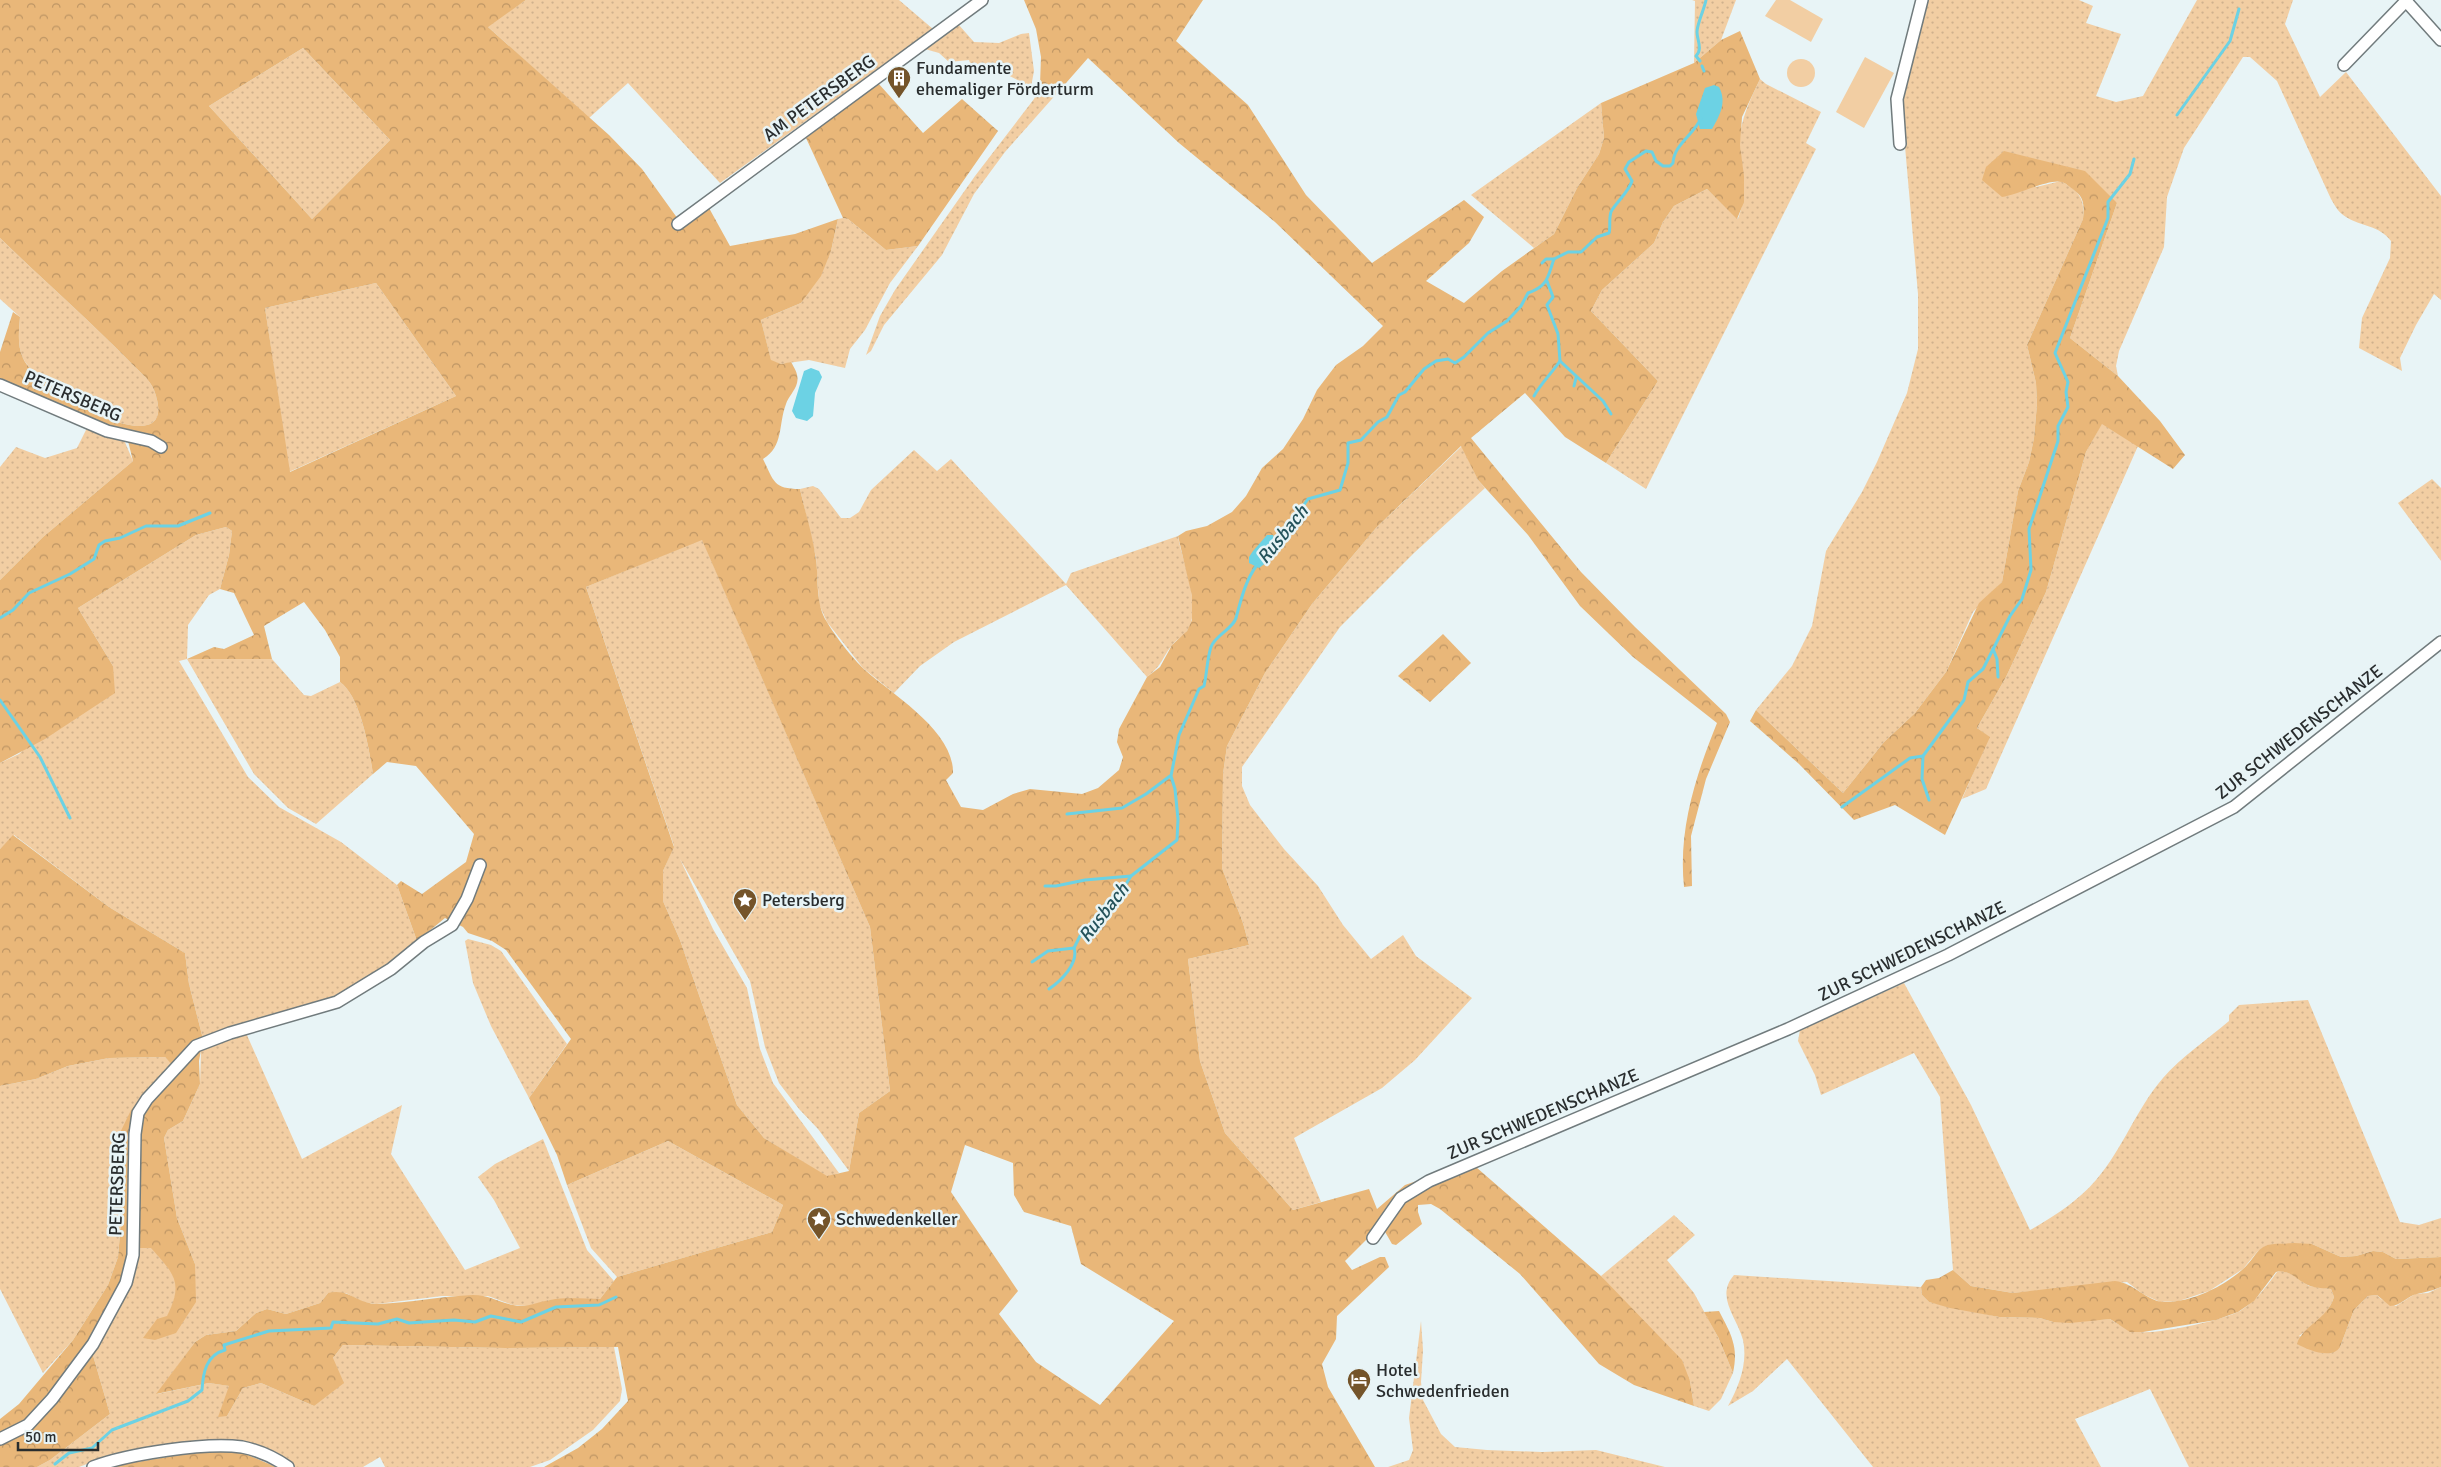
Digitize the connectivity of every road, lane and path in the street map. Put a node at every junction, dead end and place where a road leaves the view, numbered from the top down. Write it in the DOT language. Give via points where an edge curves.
graph roads {
  1 [pos="982,0"];
  2 [pos="1922,0"];
  3 [pos="2407,0"];
  4 [pos="2441,40"];
  5 [pos="2344,65"];
  6 [pos="1900,144"];
  7 [pos="678,224"];
  8 [pos="0,385"];
  9 [pos="161,447"];
  10 [pos="2441,642"];
  11 [pos="480,865"];
  12 [pos="1373,1238"];
  13 [pos="0,1439"];
  14 [pos="94,1467"];
  15 [pos="288,1467"];
  1 -- 7 [label="street, AM PETERSBERG"];
  2 -- 6 [label="street" via="1897,100"];
  3 -- 4 [label="street"];
  3 -- 5 [label="street"];
  8 -- 9 [label="street, PETERSBERG" via="107,431 151,441"];
  10 -- 12 [label="street, ZUR SCHWEDENSCHANZE" via="2234,807 1948,955 1788,1029 1409,1191"];
  11 -- 13 [label="street, PETERSBERG" via="467,899 452,925 424,942 391,969 338,1002 196,1046 147,1099 138,1113 134,1134 132,1255 126,1283 93,1344 52,1399 28,1425"];
  14 -- 15 [label="street" via="144,1454 212,1446 243,1447"];
}
